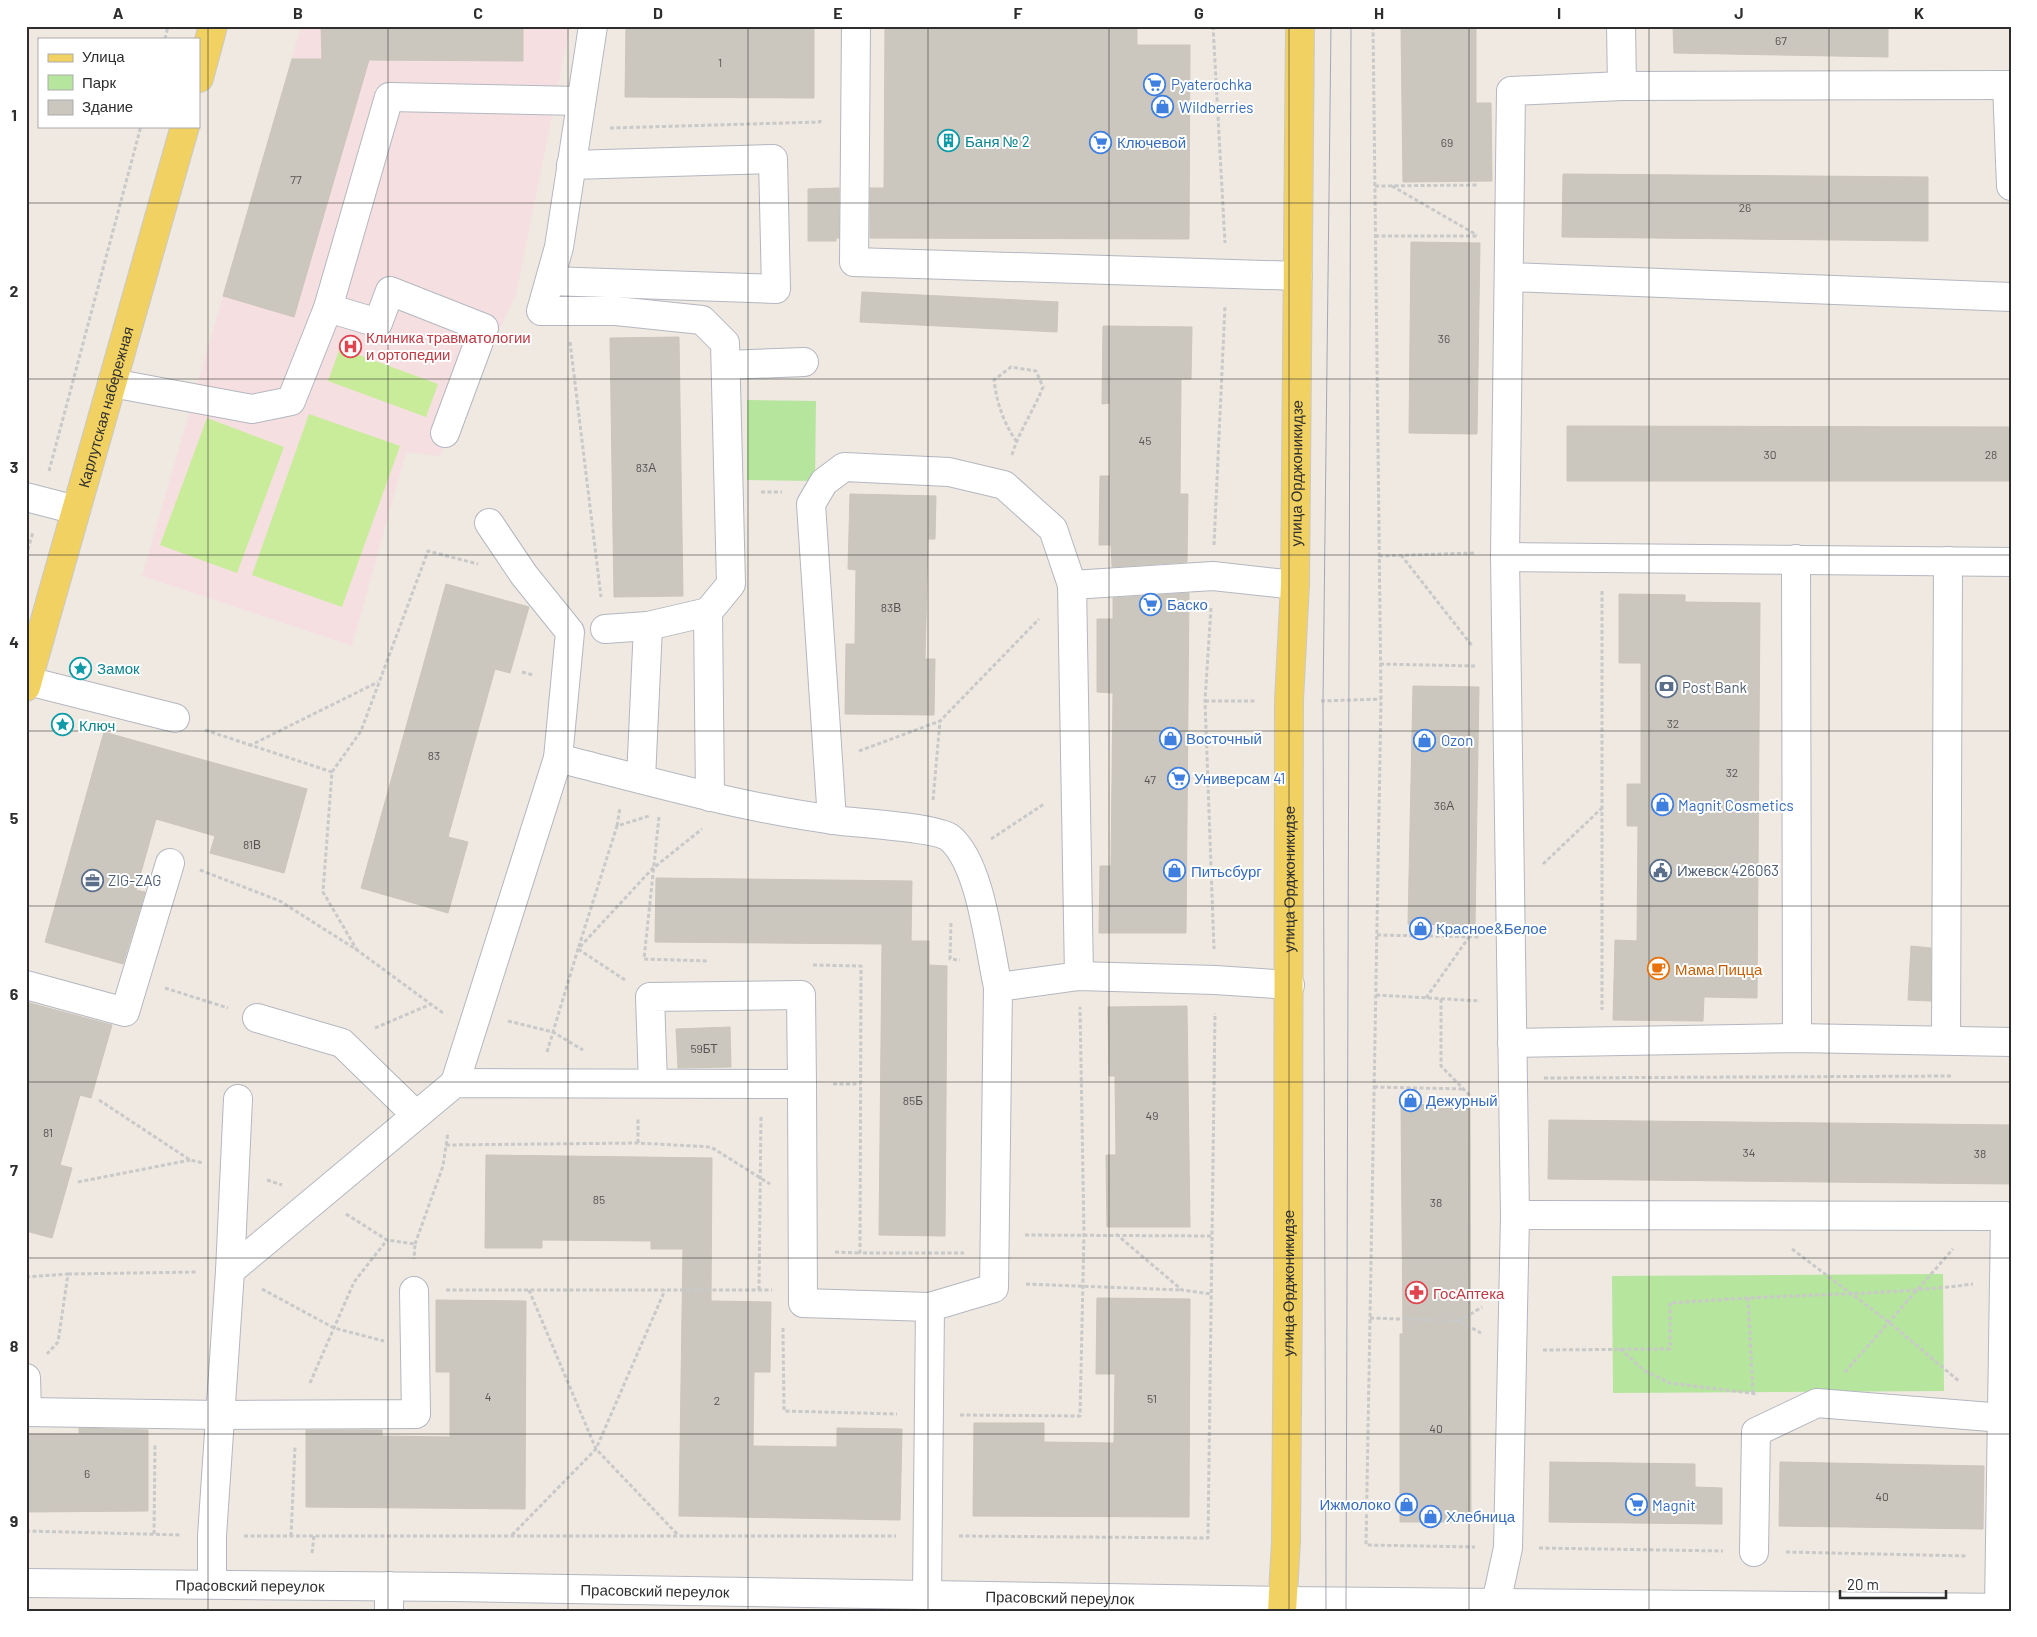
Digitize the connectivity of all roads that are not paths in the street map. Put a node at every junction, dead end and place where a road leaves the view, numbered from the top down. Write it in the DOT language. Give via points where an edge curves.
graph roads {
  1 [pos="213,26"];
  2 [pos="593,26"];
  3 [pos="856,26"];
  4 [pos="1300,26"];
  5 [pos="1621,26"];
  6 [pos="200,74"];
  7 [pos="2009,85"];
  8 [pos="1622,86"];
  9 [pos="581,101"];
  10 [pos="184,128"];
  11 [pos="571,165"];
  12 [pos="2011,186"];
  13 [pos="1298,276"];
  14 [pos="1509,277"];
  15 [pos="550,280"];
  16 [pos="2011,296"];
  17 [pos="328,308"];
  18 [pos="804,362"];
  19 [pos="726,365"];
  20 [pos="112,383"];
  21 [pos="445,432"];
  22 [pos="34,499"];
  23 [pos="76,510"];
  24 [pos="489,523"];
  25 [pos="1505,554"];
  26 [pos="1796,559"];
  27 [pos="1948,561"];
  28 [pos="2011,562"];
  29 [pos="1072,585"];
  30 [pos="1295,585"];
  31 [pos="708,612"];
  32 [pos="648,626"];
  33 [pos="605,629"];
  34 [pos="27,684"];
  35 [pos="174,718"];
  36 [pos="558,758"];
  37 [pos="641,779"];
  38 [pos="723,799"];
  39 [pos="832,820"];
  40 [pos="170,863"];
  41 [pos="1080,976"];
  42 [pos="26,985"];
  43 [pos="1290,985"];
  44 [pos="998,987"];
  45 [pos="257,1018"];
  46 [pos="1797,1038"];
  47 [pos="1946,1040"];
  48 [pos="1512,1042"];
  49 [pos="2011,1042"];
  50 [pos="455,1083"];
  51 [pos="653,1083"];
  52 [pos="802,1084"];
  53 [pos="238,1098"];
  54 [pos="416,1115"];
  55 [pos="1515,1215"];
  56 [pos="230,1271"];
  57 [pos="414,1290"];
  58 [pos="930,1307"];
  59 [pos="26,1378"];
  60 [pos="220,1415"];
  61 [pos="2003,1418"];
  62 [pos="1754,1552"];
  63 [pos="26,1583"];
  64 [pos="212,1584"];
  65 [pos="927,1594"];
  66 [pos="389,1598"];
  67 [pos="784,1602"];
  68 [pos="1282,1606"];
  69 [pos="1496,1607"];
  70 [pos="2005,1608"];
  1 -- 6 [label="main road"];
  2 -- 9 [label="street"];
  3 -- 13 [label="street" via="854,262"];
  4 -- 13 [label="main road, улица Орджоникидзе"];
  5 -- 8 [label="street"];
  7 -- 8 [label="street"];
  7 -- 12 [label="street"];
  8 -- 14 [label="street" via="1511,91"];
  9 -- 11 [label="street"];
  9 -- 17 [label="street" via="388,97"];
  10 -- 20 [label="main road, Карлутская набережная"];
  11 -- 15 [label="street" via="559,246"];
  11 -- 15 [label="street" via="773,159 776,289"];
  13 -- 30 [label="main road, улица Орджоникидзе"];
  14 -- 16 [label="street"];
  14 -- 25 [label="street"];
  15 -- 19 [label="street" via="540,311 616,311 702,320 725,343"];
  17 -- 20 [label="street" via="291,401 252,409"];
  17 -- 21 [label="street" via="378,323 390,292 484,328"];
  18 -- 19 [label="street"];
  19 -- 31 [label="street" via="731,584"];
  20 -- 23 [label="main road, Карлутская набережная"];
  22 -- 23 [label="street"];
  23 -- 34 [label="main road, Карлутская набережная"];
  24 -- 36 [label="street" via="524,575 570,632"];
  25 -- 26 [label="street"];
  25 -- 48 [label="street" via="1497,666"];
  26 -- 27 [label="street"];
  26 -- 46 [label="street"];
  27 -- 28 [label="street"];
  27 -- 47 [label="street"];
  29 -- 30 [label="street" via="1213,576"];
  29 -- 39 [label="street" via="1053,529 1004,484 949,472 844,467 824,482 811,504"];
  29 -- 41 [label="street"];
  30 -- 43 [label="main road, улица Орджоникидзе" via="1288,700"];
  31 -- 32 [label="street"];
  31 -- 38 [label="street"];
  32 -- 33 [label="street"];
  32 -- 37 [label="street"];
  34 -- 35 [label="street"];
  36 -- 37 [label="street"];
  36 -- 50 [label="street"];
  37 -- 38 [label="street"];
  38 -- 39 [label="street"];
  39 -- 44 [label="street" via="948,837 966,856 976,884"];
  40 -- 42 [label="street" via="126,1012"];
  41 -- 43 [label="street"];
  41 -- 44 [label="street"];
  43 -- 68 [label="main road, улица Орджоникидзе" via="1286,1541"];
  44 -- 58 [label="street" via="994,1288"];
  45 -- 54 [label="street" via="342,1043"];
  46 -- 47 [label="street"];
  46 -- 48 [label="street"];
  47 -- 49 [label="street"];
  48 -- 55 [label="street"];
  50 -- 51 [label="street"];
  50 -- 54 [label="street"];
  51 -- 52 [label="street"];
  51 -- 52 [label="street" via="650,997 801,995"];
  52 -- 58 [label="street" via="803,1303"];
  53 -- 56 [label="street"];
  54 -- 56 [label="street"];
  55 -- 61 [label="street" via="2005,1216"];
  55 -- 69 [label="street" via="1508,1548"];
  56 -- 60 [label="street"];
  57 -- 60 [label="street" via="416,1414"];
  58 -- 65 [label="street"];
  59 -- 60 [label="street" via="27,1412"];
  60 -- 64 [label="street"];
  61 -- 62 [label="street" via="1818,1403 1756,1432"];
  61 -- 70 [label="street" via="2001,1556"];
  63 -- 64 [label="street, Прасовский переулок"];
  64 -- 66 [label="street, Прасовский переулок"];
  65 -- 67 [label="street, Прасовский переулок"];
  65 -- 68 [label="street, Прасовский переулок"];
  66 -- 67 [label="street, Прасовский переулок"];
  68 -- 69 [label="street, Прасовский переулок"];
  69 -- 70 [label="street, Прасовский переулок"];
}
